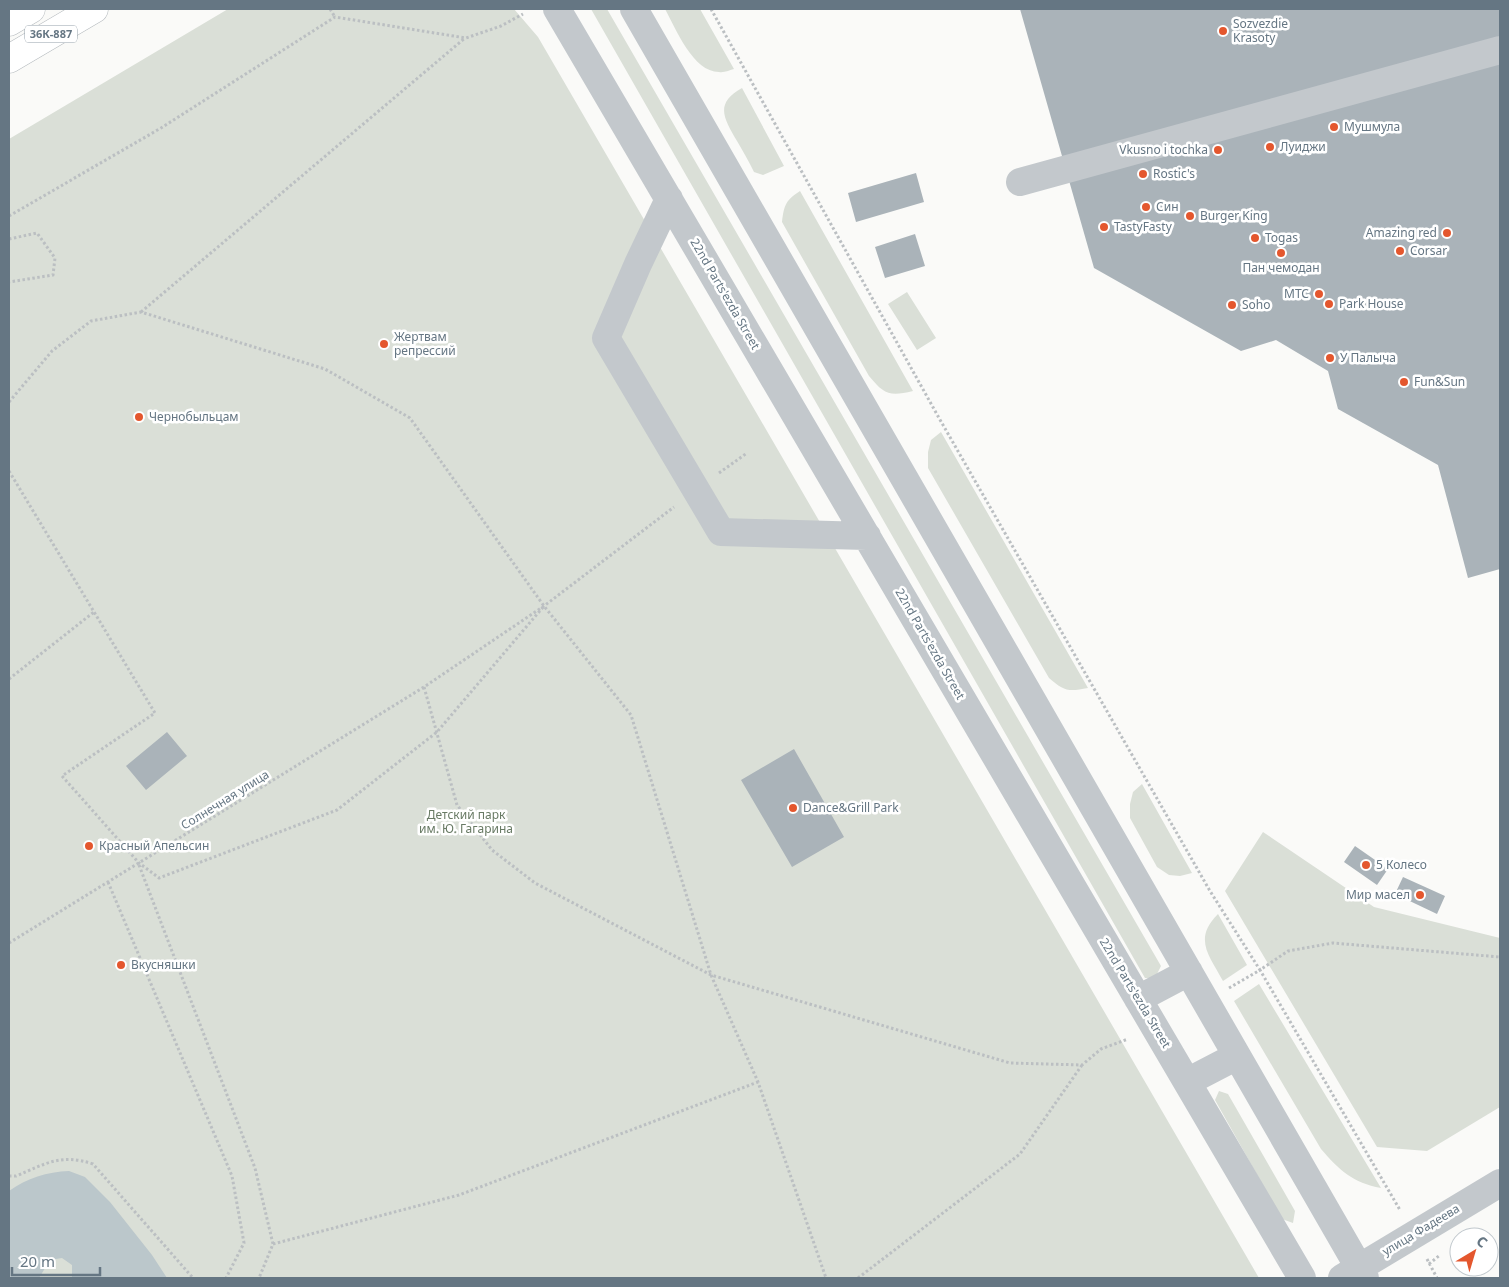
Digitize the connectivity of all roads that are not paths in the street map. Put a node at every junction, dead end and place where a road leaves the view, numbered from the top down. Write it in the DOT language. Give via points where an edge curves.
graph roads {
  1 [pos="31,9"];
  2 [pos="94,9"];
  3 [pos="557,9"];
  4 [pos="634,9"];
  5 [pos="9,22"];
  6 [pos="1500,50"];
  7 [pos="9,58"];
  8 [pos="1020,182"];
  9 [pos="669,199"];
  10 [pos="867,536"];
  11 [pos="1189,972"];
  12 [pos="1138,999"];
  13 [pos="1237,1056"];
  14 [pos="1187,1082"];
  15 [pos="1500,1183"];
  16 [pos="1355,1275"];
  17 [pos="1302,1278"];
  1 -- 5 [label="main road, 36К-887"];
  2 -- 7 [label="main road, 36К-887"];
  3 -- 9 [label="street, 22nd Parts'ezda Street"];
  4 -- 11 [label="street"];
  6 -- 8 [label="street"];
  9 -- 10 [label="street, 22nd Parts'ezda Street"];
  9 -- 10 [label="street" via="606,338 721,532"];
  10 -- 12 [label="street, 22nd Parts'ezda Street"];
  11 -- 12 [label="street"];
  11 -- 13 [label="street"];
  12 -- 14 [label="street, 22nd Parts'ezda Street"];
  13 -- 14 [label="street"];
  13 -- 16 [label="street"];
  14 -- 17 [label="street, 22nd Parts'ezda Street"];
  15 -- 16 [label="street, улица Фадеева"];
}
